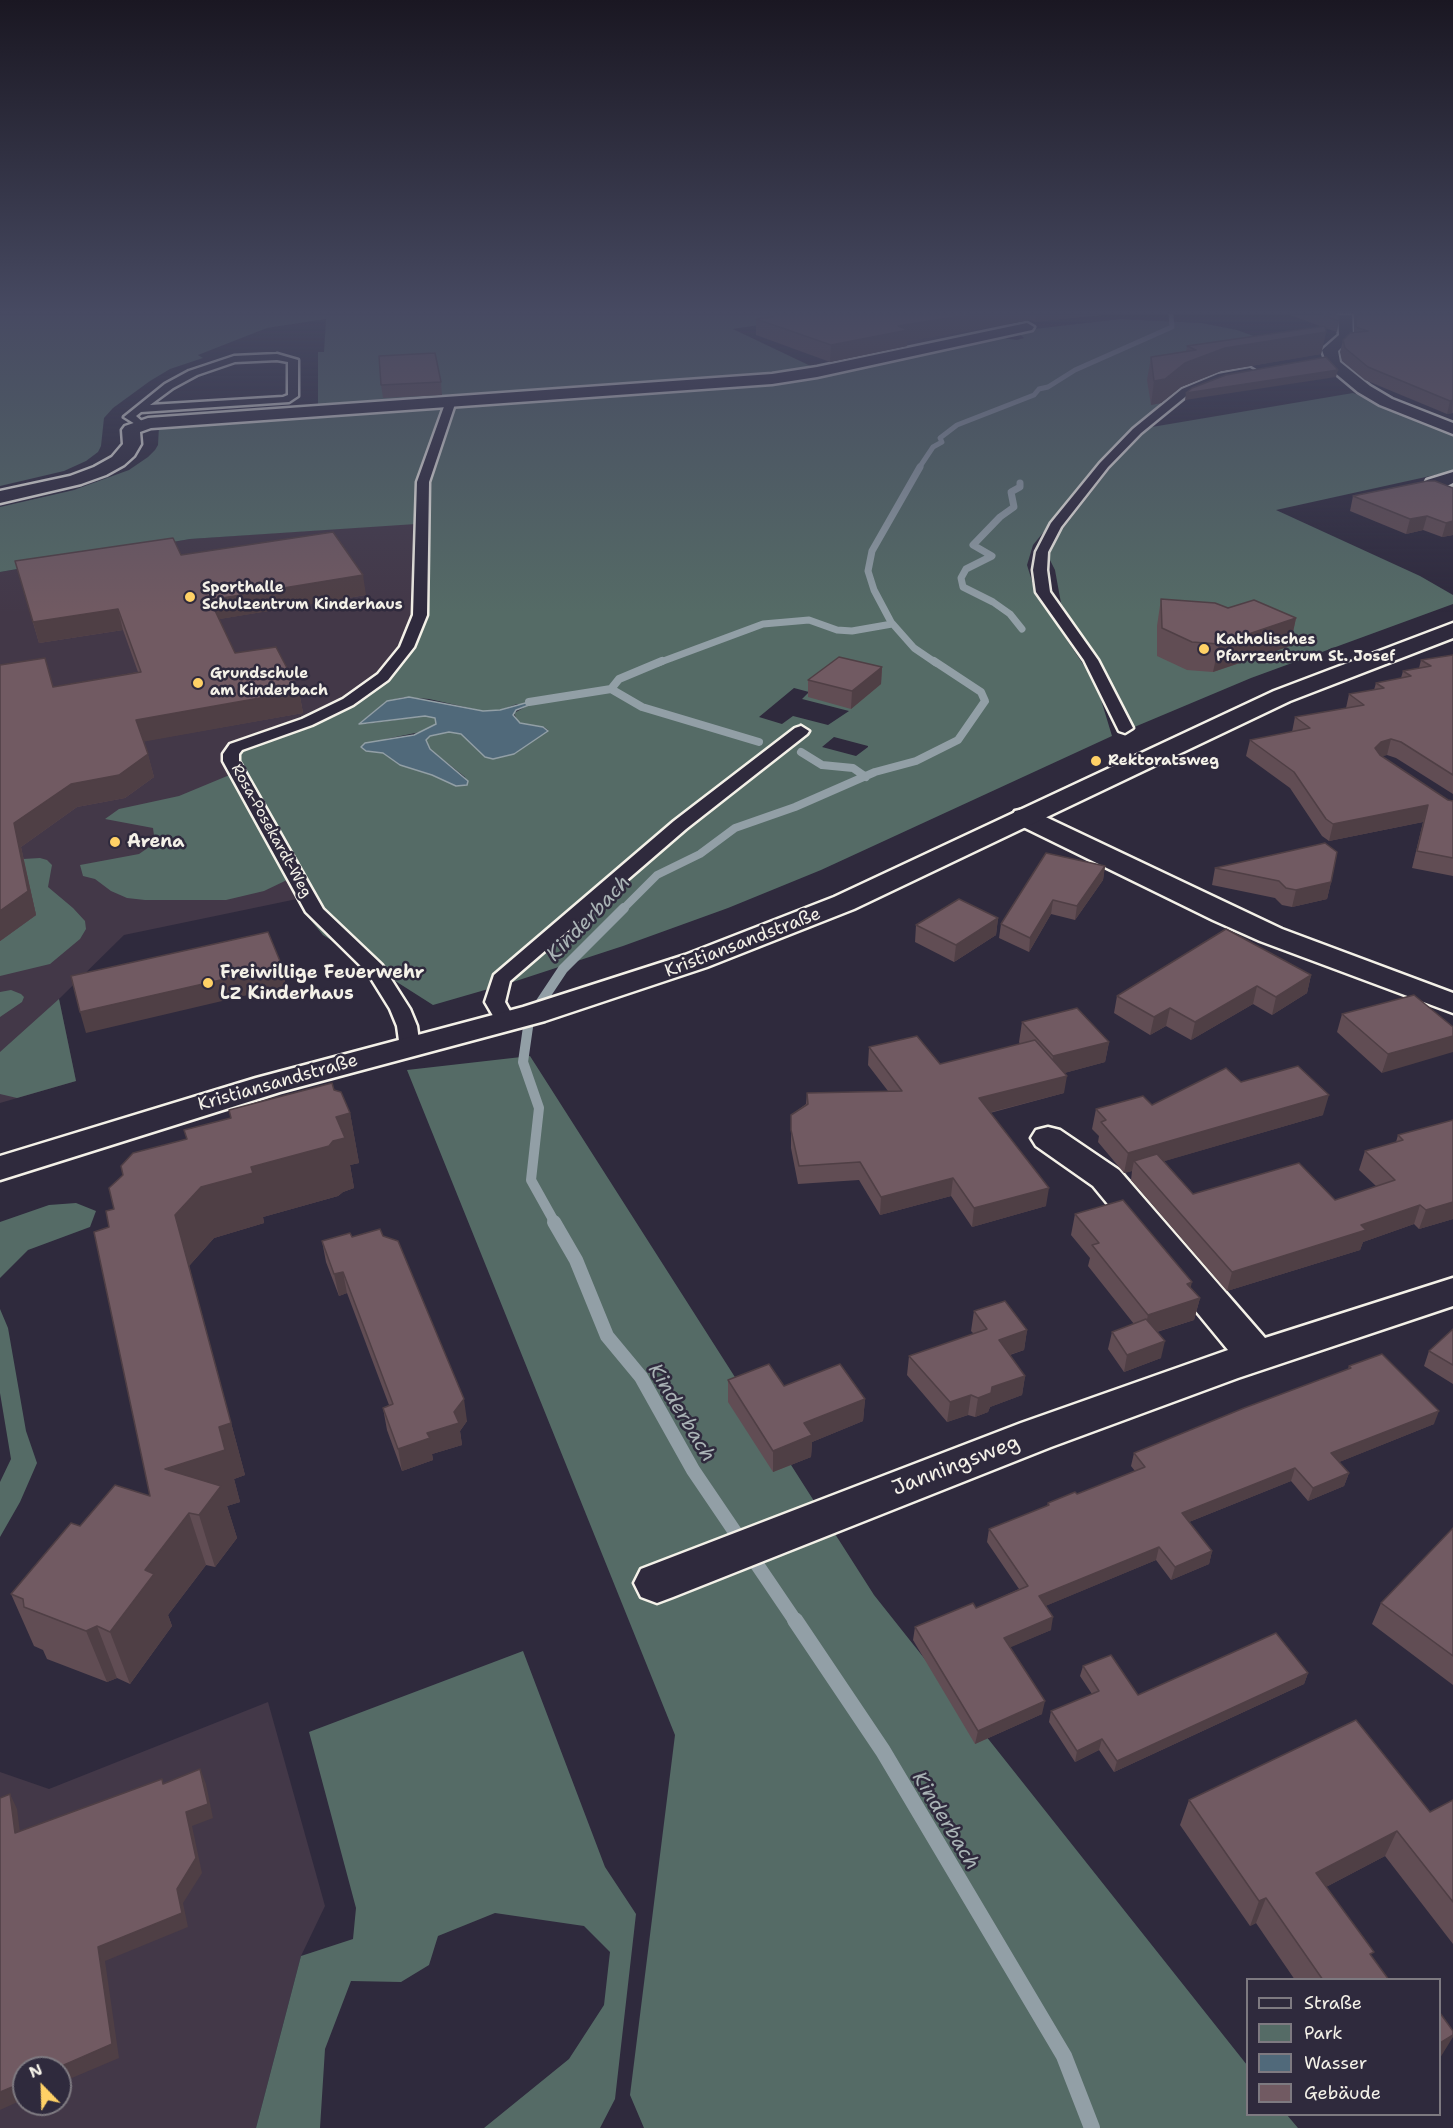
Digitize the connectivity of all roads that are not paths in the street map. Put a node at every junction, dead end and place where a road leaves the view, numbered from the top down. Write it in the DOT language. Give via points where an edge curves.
graph roads {
  1 [pos="142,414"];
  2 [pos="162,414"];
  3 [pos="192,414"];
  4 [pos="446,414"];
  5 [pos="1157,414"];
  6 [pos="1414,414"];
  7 [pos="139,417"];
  8 [pos="1453,429"];
  9 [pos="1453,477"];
  10 [pos="0,496"];
  11 [pos="1453,496"];
  12 [pos="1453,630"];
  13 [pos="1125,728"];
  14 [pos="801,731"];
  15 [pos="1024,817"];
  16 [pos="1453,1004"];
  17 [pos="502,1020"];
  18 [pos="411,1048"];
  19 [pos="1048,1138"];
  20 [pos="0,1168"];
  21 [pos="1453,1292"];
  22 [pos="1257,1357"];
  23 [pos="657,1583"];
  1 -- 7 [label="lane"];
  2 -- 7 [label="lane"];
  3 -- 7 [label="street"];
  4 -- 18 [label="lane, Rosa-Posekardt-Weg" via="423,482 420,608 407,647 382,677 348,702 307,722 236,747 231,754 231,761 315,912 375,969 400,1009"];
  5 -- 13 [label="lane" via="1104,465 1055,526 1042,552 1040,570 1043,592 1091,660"];
  6 -- 8 [label="street"];
  7 -- 10 [label="street" via="131,430 132,444 118,461 75,480"];
  9 -- 11 [label="street" via="1434,484"];
  12 -- 15 [label="street, Kristiansandstraße" via="1282,696"];
  14 -- 17 [label="lane" via="680,825 501,979 495,1002"];
  15 -- 16 [label="street" via="1271,935"];
  15 -- 17 [label="street, Kristiansandstraße" via="808,919 656,975"];
  17 -- 18 [label="street, Kristiansandstraße"];
  18 -- 20 [label="street, Kristiansandstraße" via="217,1100"];
  19 -- 22 [label="street" via="1106,1178"];
  21 -- 22 [label="street, Janningsweg"];
  22 -- 23 [label="street, Janningsweg" via="1047,1431"];
}
